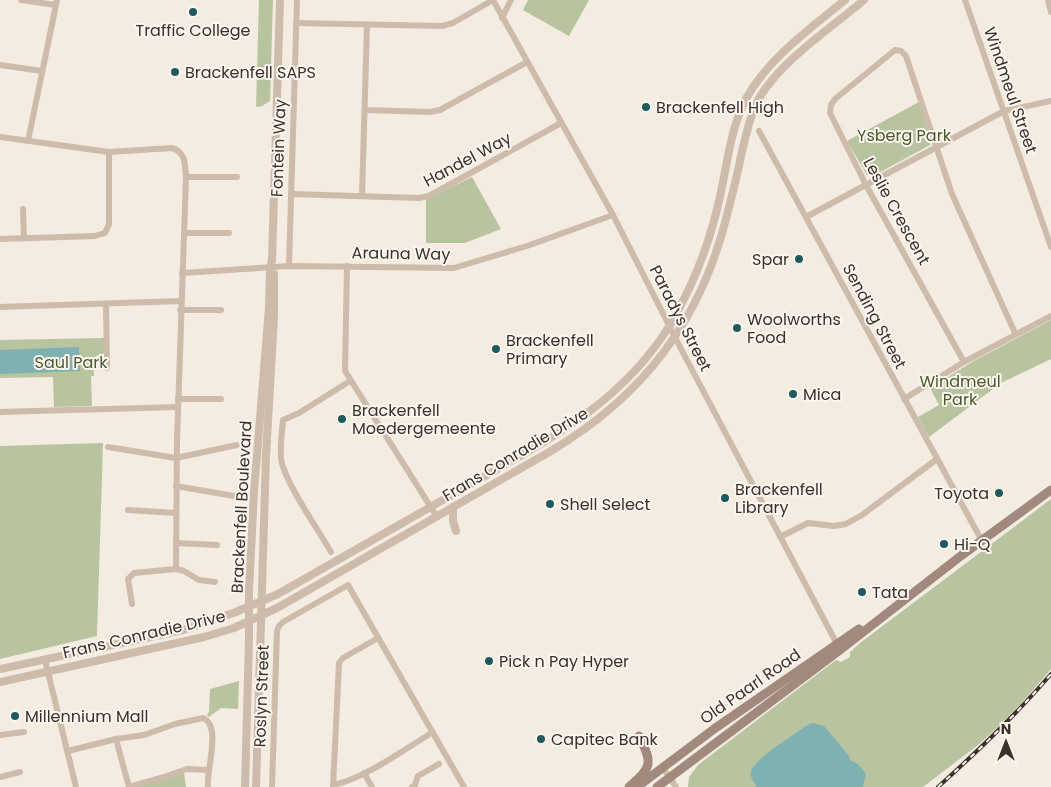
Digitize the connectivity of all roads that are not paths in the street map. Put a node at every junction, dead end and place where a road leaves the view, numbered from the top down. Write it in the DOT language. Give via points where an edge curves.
graph roads {
  1 [pos="21,0"];
  2 [pos="280,0"];
  3 [pos="297,0"];
  4 [pos="493,0"];
  5 [pos="511,0"];
  6 [pos="845,0"];
  7 [pos="864,0"];
  8 [pos="965,0"];
  9 [pos="1048,0"];
  10 [pos="56,2"];
  11 [pos="1051,12"];
  12 [pos="502,18"];
  13 [pos="296,23"];
  14 [pos="367,25"];
  15 [pos="527,62"];
  16 [pos="0,65"];
  17 [pos="42,71"];
  18 [pos="1051,101"];
  19 [pos="365,110"];
  20 [pos="1004,110"];
  21 [pos="561,123"];
  22 [pos="759,131"];
  23 [pos="0,137"];
  24 [pos="28,141"];
  25 [pos="937,146"];
  26 [pos="109,152"];
  27 [pos="186,177"];
  28 [pos="237,177"];
  29 [pos="866,185"];
  30 [pos="291,194"];
  31 [pos="362,196"];
  32 [pos="23,209"];
  33 [pos="613,215"];
  34 [pos="806,217"];
  35 [pos="229,233"];
  36 [pos="184,234"];
  37 [pos="24,238"];
  38 [pos="0,239"];
  39 [pos="1051,247"];
  40 [pos="272,265"];
  41 [pos="289,266"];
  42 [pos="347,266"];
  43 [pos="182,272"];
  44 [pos="181,301"];
  45 [pos="106,304"];
  46 [pos="0,307"];
  47 [pos="180,310"];
  48 [pos="221,310"];
  49 [pos="1051,316"];
  50 [pos="669,326"];
  51 [pos="1015,334"];
  52 [pos="675,337"];
  53 [pos="964,362"];
  54 [pos="107,368"];
  55 [pos="350,381"];
  56 [pos="178,399"];
  57 [pos="221,399"];
  58 [pos="904,399"];
  59 [pos="178,407"];
  60 [pos="0,412"];
  61 [pos="237,445"];
  62 [pos="108,447"];
  63 [pos="176,458"];
  64 [pos="937,459"];
  65 [pos="176,486"];
  66 [pos="1051,490"];
  67 [pos="234,496"];
  68 [pos="431,507"];
  69 [pos="453,508"];
  70 [pos="128,510"];
  71 [pos="176,513"];
  72 [pos="437,517"];
  73 [pos="456,531"];
  74 [pos="780,537"];
  75 [pos="982,541"];
  76 [pos="176,543"];
  77 [pos="217,545"];
  78 [pos="331,552"];
  79 [pos="176,569"];
  80 [pos="215,582"];
  81 [pos="262,601"];
  82 [pos="132,604"];
  83 [pos="250,607"];
  84 [pos="261,615"];
  85 [pos="250,621"];
  86 [pos="378,638"];
  87 [pos="838,647"];
  88 [pos="45,660"];
  89 [pos="0,669"];
  90 [pos="48,671"];
  91 [pos="0,682"];
  92 [pos="24,732"];
  93 [pos="433,732"];
  94 [pos="0,735"];
  95 [pos="639,736"];
  96 [pos="116,739"];
  97 [pos="68,751"];
  98 [pos="439,764"];
  99 [pos="663,768"];
  100 [pos="208,770"];
  101 [pos="20,772"];
  102 [pos="364,773"];
  103 [pos="0,777"];
  104 [pos="669,777"];
  105 [pos="333,786"];
  106 [pos="76,787"];
  107 [pos="129,787"];
  108 [pos="208,787"];
  109 [pos="245,787"];
  110 [pos="256,787"];
  111 [pos="272,787"];
  112 [pos="372,787"];
  113 [pos="412,787"];
  114 [pos="464,787"];
  115 [pos="629,787"];
  116 [pos="637,787"];
  117 [pos="656,787"];
  118 [pos="676,787"];
  1 -- 10 [label="street"];
  2 -- 40 [label="street, Brackenfell Boulevard"];
  3 -- 13 [label="street, Fontein Way"];
  4 -- 12 [label="street, Paradys Street"];
  4 -- 14 [label="street" via="448,25"];
  5 -- 12 [label="street"];
  6 -- 50 [label="street, Frans Conradie Drive" via="778,57 746,98 736,125 703,256"];
  7 -- 52 [label="street, Frans Conradie Drive" via="779,72 761,95 750,119 712,264"];
  8 -- 20 [label="street, Windmeul Street"];
  9 -- 11 [label="street"];
  10 -- 17 [label="street"];
  12 -- 15 [label="street, Paradys Street"];
  13 -- 14 [label="street"];
  13 -- 30 [label="street, Fontein Way"];
  14 -- 19 [label="street"];
  15 -- 19 [label="street" via="440,110"];
  15 -- 21 [label="street, Paradys Street"];
  16 -- 17 [label="street"];
  17 -- 24 [label="street"];
  18 -- 20 [label="street"];
  19 -- 31 [label="street"];
  20 -- 25 [label="street"];
  20 -- 39 [label="street, Windmeul Street"];
  21 -- 31 [label="street, Handel Way" via="435,194 424,197"];
  21 -- 33 [label="street, Paradys Street"];
  22 -- 34 [label="street, Sending Street"];
  23 -- 24 [label="street"];
  24 -- 26 [label="street"];
  25 -- 29 [label="street"];
  25 -- 29 [label="street, Leslie Crescent" via="906,56 898,50 892,52 835,100 830,109 831,117"];
  25 -- 51 [label="street, Leslie Crescent" via="960,212"];
  26 -- 27 [label="street" via="177,149 185,161"];
  26 -- 37 [label="street" via="107,230 96,236"];
  27 -- 28 [label="street"];
  27 -- 36 [label="street"];
  29 -- 34 [label="street"];
  29 -- 53 [label="street, Leslie Crescent"];
  30 -- 31 [label="street, Handel Way"];
  30 -- 41 [label="street, Fontein Way"];
  32 -- 37 [label="street"];
  33 -- 42 [label="street, Arauna Way" via="459,268"];
  33 -- 50 [label="street, Paradys Street"];
  34 -- 58 [label="street, Sending Street"];
  35 -- 36 [label="street"];
  36 -- 43 [label="street"];
  37 -- 38 [label="street"];
  40 -- 41 [label="street, Arauna Way"];
  40 -- 43 [label="street, Arauna Way"];
  40 -- 81 [label="street, Brackenfell Boulevard" via="274,317 266,432"];
  40 -- 83 [label="street, Brackenfell Boulevard" via="254,492"];
  41 -- 42 [label="street, Arauna Way"];
  42 -- 55 [label="street" via="344,366"];
  43 -- 44 [label="street"];
  44 -- 45 [label="street"];
  44 -- 47 [label="street"];
  45 -- 46 [label="street"];
  45 -- 54 [label="street"];
  47 -- 48 [label="street"];
  47 -- 56 [label="street"];
  49 -- 51 [label="street"];
  50 -- 52 [label="street, Paradys Street"];
  50 -- 68 [label="street, Frans Conradie Drive" via="627,379 584,416"];
  51 -- 53 [label="street"];
  52 -- 69 [label="street, Frans Conradie Drive" via="626,397 591,426"];
  52 -- 74 [label="street, Paradys Street"];
  53 -- 58 [label="street"];
  55 -- 68 [label="street"];
  55 -- 78 [label="street" via="283,420 281,451 284,469"];
  56 -- 57 [label="street"];
  56 -- 59 [label="street"];
  58 -- 64 [label="street, Sending Street"];
  59 -- 60 [label="street"];
  59 -- 63 [label="street"];
  61 -- 63 [label="street"];
  62 -- 63 [label="street"];
  63 -- 65 [label="street"];
  64 -- 74 [label="street" via="862,516 846,524 808,523"];
  64 -- 75 [label="street, Sending Street"];
  65 -- 67 [label="street"];
  65 -- 71 [label="street"];
  66 -- 75 [label="main road, Old Paarl Road"];
  68 -- 72 [label="street"];
  68 -- 81 [label="street, Frans Conradie Drive"];
  69 -- 72 [label="street, Frans Conradie Drive"];
  69 -- 73 [label="street"];
  70 -- 71 [label="street"];
  71 -- 76 [label="street"];
  72 -- 84 [label="street, Frans Conradie Drive"];
  74 -- 87 [label="street, Paradys Street"];
  75 -- 87 [label="main road, Old Paarl Road"];
  76 -- 77 [label="street"];
  76 -- 79 [label="street"];
  79 -- 80 [label="street" via="199,580"];
  79 -- 82 [label="street" via="131,575 128,583"];
  81 -- 83 [label="street, Frans Conradie Drive"];
  81 -- 84 [label="street, Brackenfell Boulevard"];
  83 -- 85 [label="street, Brackenfell Boulevard"];
  83 -- 88 [label="street, Frans Conradie Drive" via="183,630"];
  84 -- 85 [label="street, Frans Conradie Drive"];
  84 -- 110 [label="street, Brackenfell Boulevard"];
  85 -- 90 [label="street, Frans Conradie Drive" via="204,637"];
  85 -- 109 [label="street, Brackenfell Boulevard"];
  86 -- 93 [label="street"];
  86 -- 105 [label="street" via="342,658 339,663"];
  86 -- 111 [label="street, Roslyn Street" via="348,585 279,626"];
  87 -- 99 [label="main road, Old Paarl Road"];
  87 -- 104 [label="main road, Old Paarl Road"];
  88 -- 89 [label="street, Frans Conradie Drive"];
  88 -- 90 [label="street"];
  90 -- 91 [label="street, Frans Conradie Drive"];
  90 -- 97 [label="street"];
  92 -- 94 [label="street"];
  93 -- 102 [label="street"];
  93 -- 114 [label="street"];
  95 -- 115 [label="main road" via="648,767"];
  96 -- 97 [label="street"];
  96 -- 100 [label="street" via="144,735 197,718 206,719 212,729"];
  96 -- 107 [label="street"];
  97 -- 106 [label="street"];
  98 -- 113 [label="street" via="418,776"];
  99 -- 104 [label="street"];
  99 -- 116 [label="main road, Old Paarl Road"];
  100 -- 107 [label="street" via="187,769"];
  100 -- 108 [label="street"];
  101 -- 103 [label="street"];
  102 -- 105 [label="street"];
  102 -- 112 [label="street"];
  104 -- 117 [label="main road, Old Paarl Road"];
  104 -- 118 [label="street"];
}
